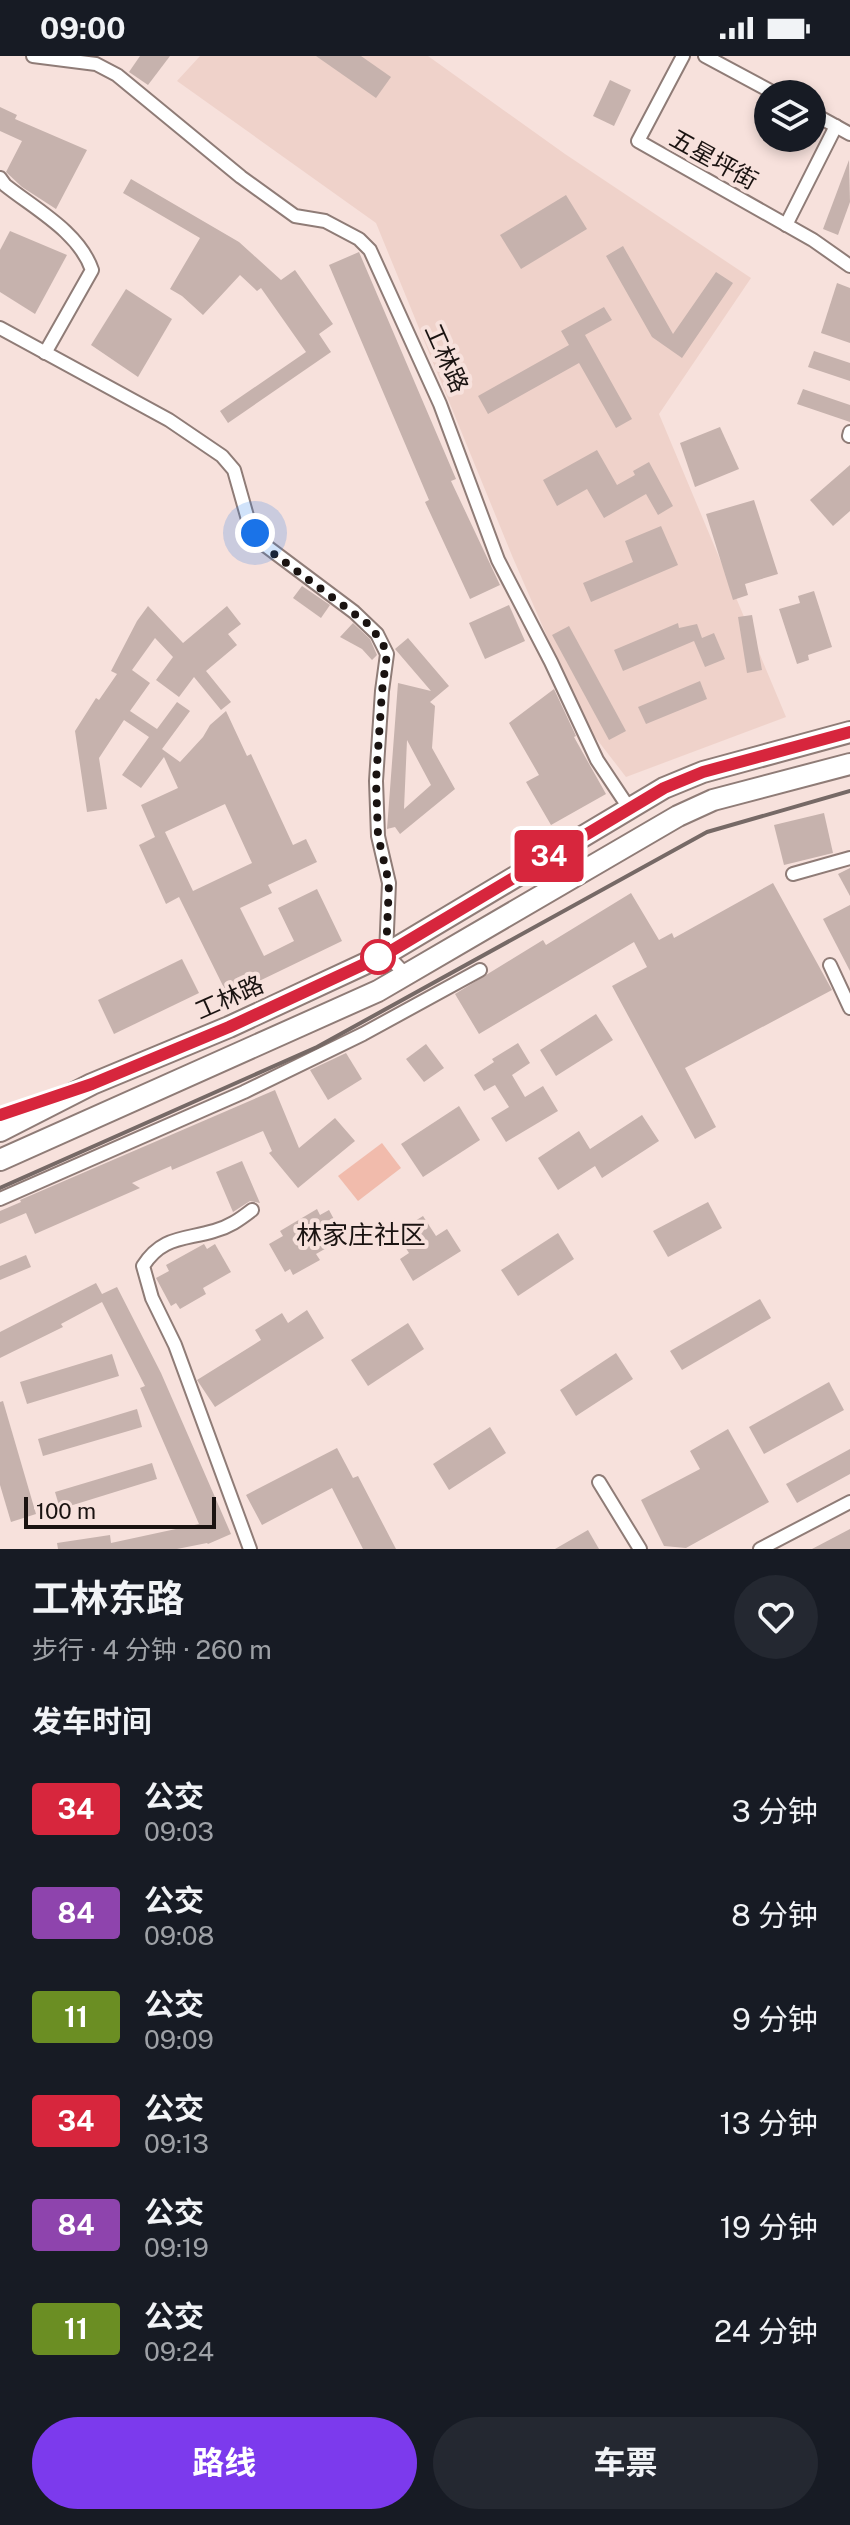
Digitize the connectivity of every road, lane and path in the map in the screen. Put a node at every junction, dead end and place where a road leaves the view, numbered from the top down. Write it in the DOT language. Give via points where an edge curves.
graph roads {
  1 [pos="33,56"];
  2 [pos="683,56"];
  3 [pos="705,56"];
  4 [pos="754,82"];
  5 [pos="826,121"];
  6 [pos="836,126"];
  7 [pos="850,134"];
  8 [pos="0,178"];
  9 [pos="786,225"];
  10 [pos="850,266"];
  11 [pos="0,328"];
  12 [pos="45,353"];
  13 [pos="850,732"];
  14 [pos="850,764"];
  15 [pos="629,808"];
  16 [pos="850,858"];
  17 [pos="793,874"];
  18 [pos="386,954"];
  19 [pos="830,965"];
  20 [pos="480,970"];
  21 [pos="407,976"];
  22 [pos="850,1008"];
  23 [pos="92,1084"];
  24 [pos="0,1115"];
  25 [pos="0,1131"];
  26 [pos="0,1160"];
  27 [pos="0,1199"];
  28 [pos="252,1210"];
  29 [pos="599,1482"];
  30 [pos="850,1502"];
  31 [pos="250,1549"];
  32 [pos="640,1549"];
  33 [pos="760,1549"];
  1 -- 15 [label="street, 工林路" via="96,64 117,75 295,216 325,221 370,250 440,404 498,560 597,760"];
  2 -- 9 [label="street, 五星坪街" via="638,141"];
  3 -- 4 [label="street"];
  5 -- 6 [label="street"];
  6 -- 7 [label="street"];
  6 -- 9 [label="street"];
  8 -- 12 [label="street" via="69,235 92,270"];
  9 -- 10 [label="street, 五星坪街"];
  11 -- 12 [label="street"];
  12 -- 18 [label="street" via="169,420 222,456 234,470 247,516 262,543 354,612 382,642 387,654 376,781 378,836 389,883"];
  13 -- 15 [label="highway, 工林路" via="703,772"];
  14 -- 21 [label="highway" via="713,800 678,816"];
  15 -- 18 [label="highway, 工林路"];
  16 -- 17 [label="street"];
  18 -- 21 [label="street"];
  18 -- 23 [label="highway, 工林路"];
  19 -- 22 [label="street"];
  20 -- 27 [label="street" via="244,1092"];
  21 -- 26 [label="highway"];
  23 -- 24 [label="highway"];
  23 -- 25 [label="highway"];
  28 -- 31 [label="street" via="212,1232 168,1242 143,1266"];
  29 -- 32 [label="street"];
  30 -- 33 [label="street"];
}
